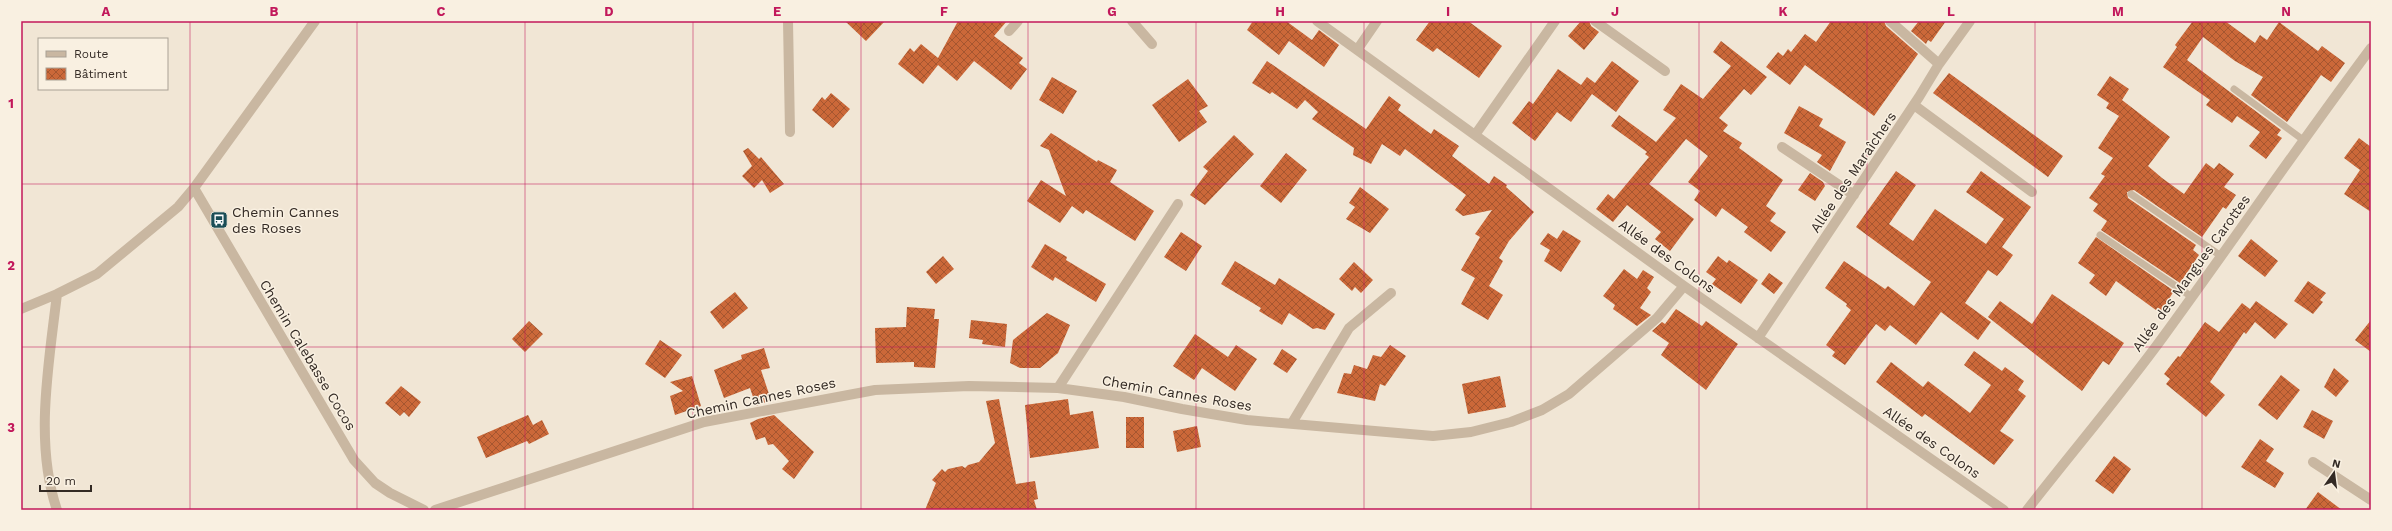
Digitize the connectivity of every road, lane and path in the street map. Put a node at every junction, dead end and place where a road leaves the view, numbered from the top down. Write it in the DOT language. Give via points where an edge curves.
graph roads {
  1 [pos="315,21"];
  2 [pos="788,21"];
  3 [pos="1018,21"];
  4 [pos="1132,21"];
  5 [pos="1317,21"];
  6 [pos="1377,21"];
  7 [pos="1555,21"];
  8 [pos="1595,21"];
  9 [pos="1890,21"];
  10 [pos="1970,21"];
  11 [pos="1009,31"];
  12 [pos="1152,44"];
  13 [pos="2371,48"];
  14 [pos="1357,50"];
  15 [pos="1939,64"];
  16 [pos="1665,71"];
  17 [pos="2234,89"];
  18 [pos="1914,105"];
  19 [pos="790,132"];
  20 [pos="1475,135"];
  21 [pos="2302,139"];
  22 [pos="1782,147"];
  23 [pos="194,188"];
  24 [pos="2032,192"];
  25 [pos="2131,194"];
  26 [pos="1854,195"];
  27 [pos="1178,204"];
  28 [pos="2100,235"];
  29 [pos="2221,256"];
  30 [pos="1684,286"];
  31 [pos="1391,293"];
  32 [pos="57,294"];
  33 [pos="2192,297"];
  34 [pos="21,309"];
  35 [pos="1758,338"];
  36 [pos="1058,388"];
  37 [pos="1292,423"];
  38 [pos="2313,462"];
  39 [pos="2371,500"];
  40 [pos="57,510"];
  41 [pos="424,510"];
  42 [pos="435,510"];
  43 [pos="2004,510"];
  44 [pos="2027,510"];
  1 -- 23 [label="street"];
  2 -- 19 [label="street"];
  3 -- 11 [label="street"];
  4 -- 12 [label="street"];
  5 -- 14 [label="street, Allée des Colons"];
  6 -- 14 [label="street"];
  7 -- 20 [label="street"];
  8 -- 16 [label="street"];
  9 -- 15 [label="street"];
  10 -- 15 [label="street, Allée des Maraîchers"];
  13 -- 21 [label="street, Allée des Mangues Carottes"];
  14 -- 20 [label="street, Allée des Colons"];
  15 -- 18 [label="street, Allée des Maraîchers"];
  17 -- 21 [label="lane"];
  18 -- 24 [label="street"];
  18 -- 26 [label="street, Allée des Maraîchers"];
  20 -- 30 [label="street, Allée des Colons"];
  21 -- 29 [label="street, Allée des Mangues Carottes"];
  22 -- 26 [label="street"];
  23 -- 32 [label="street" via="178,207 97,274"];
  23 -- 41 [label="street, Chemin Calebasse Cocos" via="354,460 375,483"];
  25 -- 29 [label="lane"];
  26 -- 35 [label="street, Allée des Maraîchers"];
  27 -- 36 [label="street"];
  28 -- 33 [label="lane"];
  29 -- 33 [label="street, Allée des Mangues Carottes"];
  30 -- 35 [label="street, Allée des Colons"];
  30 -- 37 [label="street, Chemin Cannes Roses" via="1657,318 1569,394 1542,410 1511,422 1471,432 1433,436"];
  31 -- 37 [label="street" via="1349,328"];
  32 -- 34 [label="street"];
  32 -- 40 [label="street" via="44,408 49,474"];
  33 -- 44 [label="street, Allée des Mangues Carottes"];
  35 -- 43 [label="street, Allée des Colons"];
  36 -- 37 [label="street, Chemin Cannes Roses" via="1124,397 1215,415"];
  36 -- 42 [label="street, Chemin Cannes Roses" via="969,386 875,390 704,422"];
  38 -- 39 [label="street"];
}
